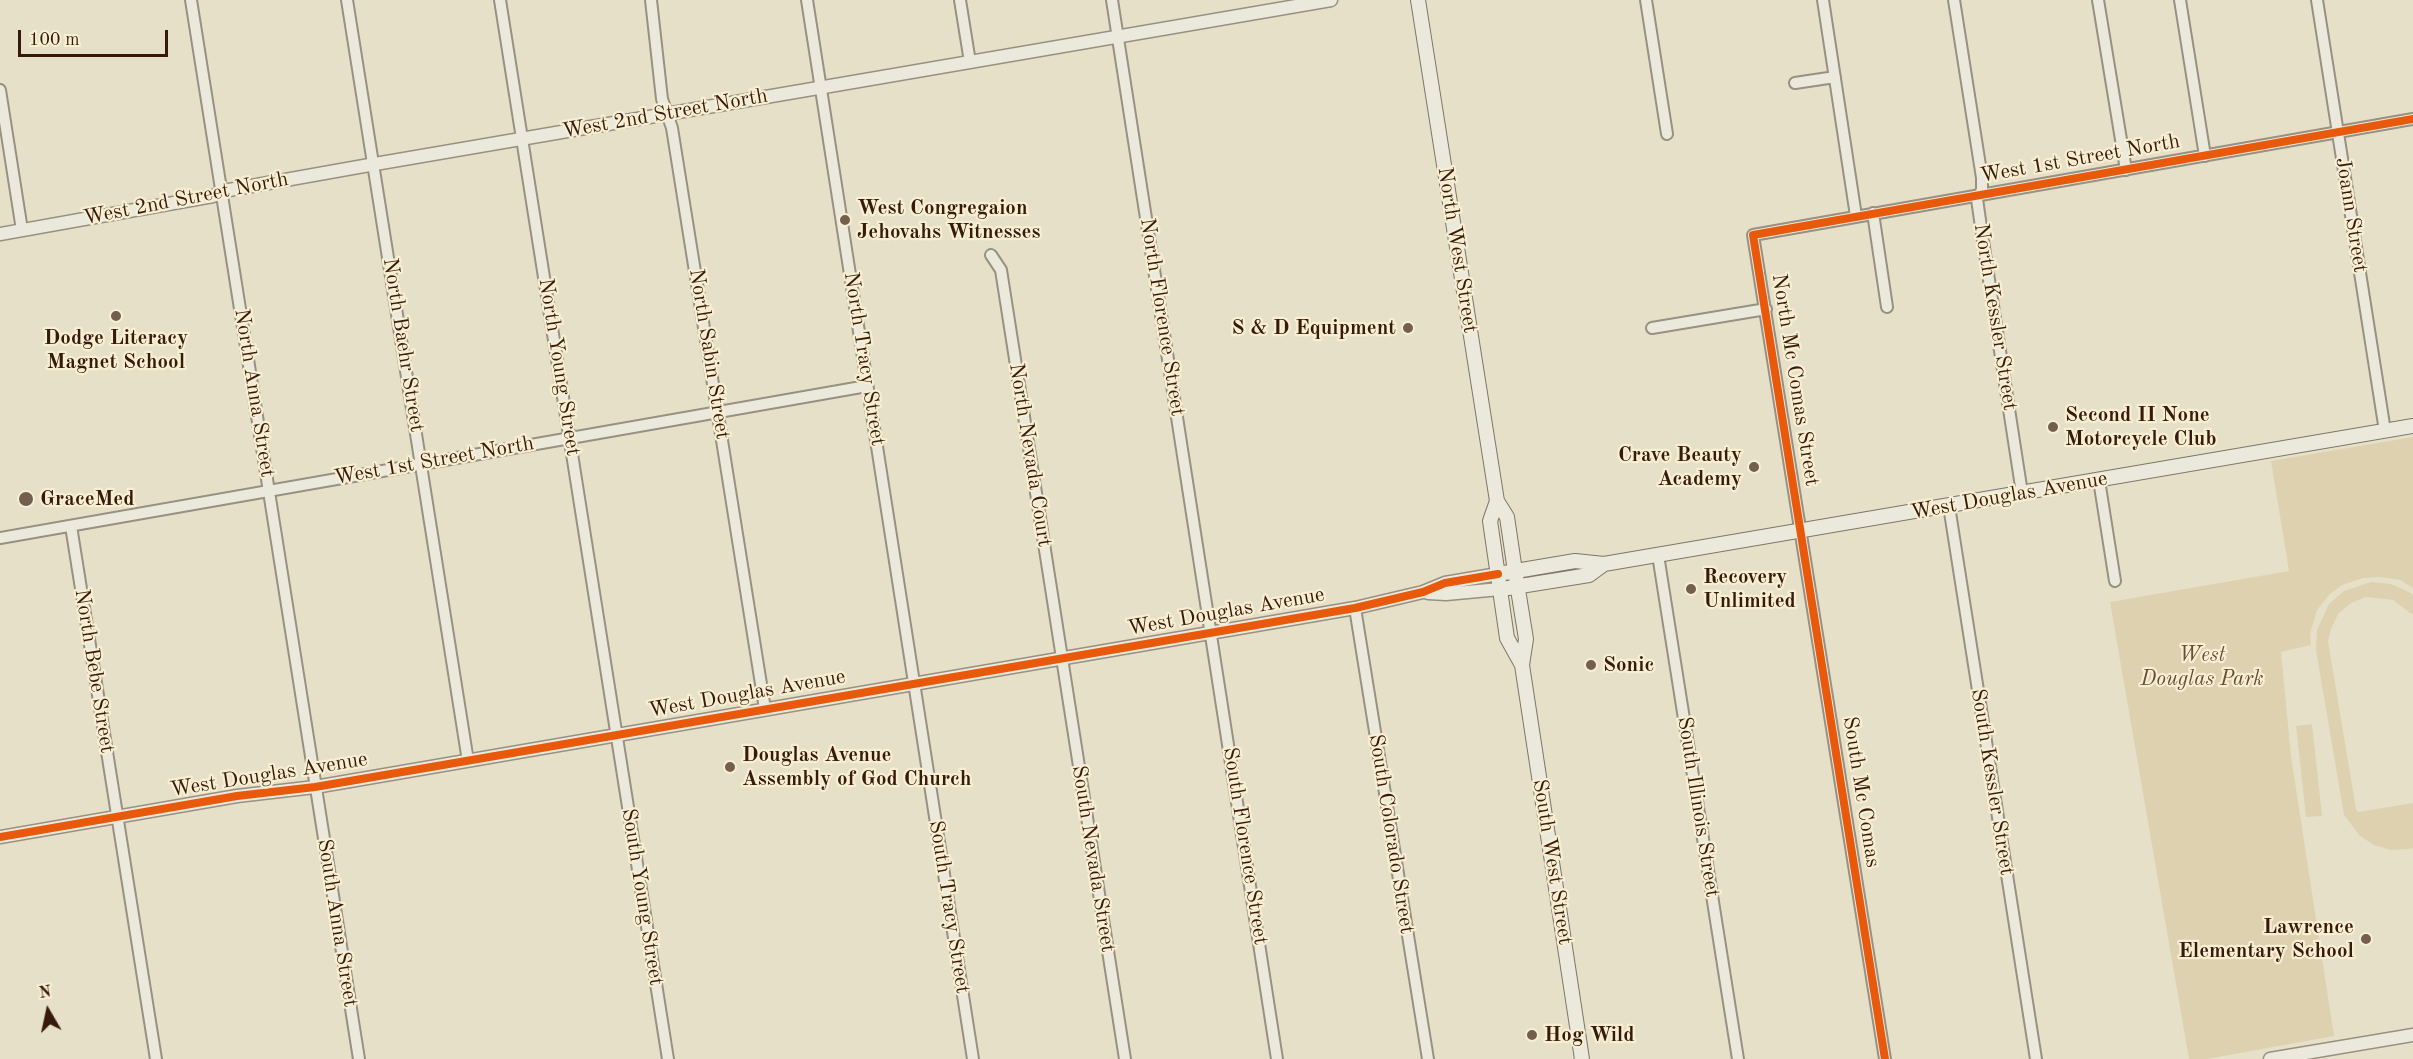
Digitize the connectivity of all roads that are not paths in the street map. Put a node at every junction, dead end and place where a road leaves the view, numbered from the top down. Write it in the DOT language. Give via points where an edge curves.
graph roads {
  1 [pos="191,0"];
  2 [pos="347,0"];
  3 [pos="500,0"];
  4 [pos="651,0"];
  5 [pos="807,0"];
  6 [pos="960,0"];
  7 [pos="1112,0"];
  8 [pos="1331,0"];
  9 [pos="1418,0"];
  10 [pos="1646,0"];
  11 [pos="1823,0"];
  12 [pos="1954,0"];
  13 [pos="2097,0"];
  14 [pos="2180,0"];
  15 [pos="2317,0"];
  16 [pos="1118,36"];
  17 [pos="970,62"];
  18 [pos="1835,77"];
  19 [pos="1795,83"];
  20 [pos="820,87"];
  21 [pos="0,90"];
  22 [pos="667,114"];
  23 [pos="2413,119"];
  24 [pos="2338,132"];
  25 [pos="1667,134"];
  26 [pos="522,138"];
  27 [pos="2205,156"];
  28 [pos="375,164"];
  29 [pos="2126,170"];
  30 [pos="222,193"];
  31 [pos="1979,195"];
  32 [pos="1873,213"];
  33 [pos="1856,216"];
  34 [pos="22,230"];
  35 [pos="0,234"];
  36 [pos="1753,235"];
  37 [pos="991,255"];
  38 [pos="1887,307"];
  39 [pos="1766,309"];
  40 [pos="1652,328"];
  41 [pos="867,386"];
  42 [pos="719,412"];
  43 [pos="2413,426"];
  44 [pos="2385,431"];
  45 [pos="570,437"];
  46 [pos="420,464"];
  47 [pos="2099,480"];
  48 [pos="269,490"];
  49 [pos="2022,493"];
  50 [pos="1497,501"];
  51 [pos="1949,506"];
  52 [pos="71,526"];
  53 [pos="1802,531"];
  54 [pos="0,538"];
  55 [pos="1658,555"];
  56 [pos="1604,564"];
  57 [pos="1515,571"];
  58 [pos="1498,574"];
  59 [pos="2115,581"];
  60 [pos="1518,587"];
  61 [pos="1500,589"];
  62 [pos="1423,592"];
  63 [pos="1355,608"];
  64 [pos="1212,633"];
  65 [pos="1061,658"];
  66 [pos="1522,665"];
  67 [pos="914,684"];
  68 [pos="765,709"];
  69 [pos="617,735"];
  70 [pos="468,761"];
  71 [pos="315,787"];
  72 [pos="117,817"];
  73 [pos="0,837"];
  74 [pos="2413,1035"];
  75 [pos="156,1059"];
  76 [pos="359,1059"];
  77 [pos="668,1059"];
  78 [pos="973,1059"];
  79 [pos="1125,1059"];
  80 [pos="1277,1059"];
  81 [pos="1428,1059"];
  82 [pos="1582,1059"];
  83 [pos="1738,1059"];
  84 [pos="1885,1059"];
  85 [pos="2036,1059"];
  86 [pos="2270,1059"];
  1 -- 30 [label="street, North Anna Street"];
  2 -- 28 [label="street, North Baehr Street"];
  3 -- 26 [label="street, North Young Street"];
  4 -- 22 [label="street, North Sabin Street"];
  5 -- 20 [label="street, North Tracy Street"];
  6 -- 17 [label="street"];
  7 -- 16 [label="street, North Florence Street"];
  8 -- 16 [label="street, West 2nd Street North"];
  9 -- 50 [label="main road, North West Street"];
  10 -- 25 [label="street"];
  11 -- 18 [label="street"];
  12 -- 31 [label="street, North Kessler Street" via="1982,178"];
  13 -- 29 [label="street"];
  14 -- 27 [label="street"];
  15 -- 24 [label="street, Joann Street"];
  16 -- 17 [label="street, West 2nd Street North"];
  16 -- 64 [label="street, North Florence Street"];
  17 -- 20 [label="street, West 2nd Street North"];
  18 -- 19 [label="street"];
  18 -- 33 [label="street"];
  20 -- 22 [label="street, West 2nd Street North"];
  20 -- 41 [label="street, North Tracy Street"];
  21 -- 34 [label="street"];
  22 -- 26 [label="street, West 2nd Street North"];
  22 -- 42 [label="street, North Sabin Street"];
  23 -- 24 [label="street, West 1st Street North"];
  24 -- 27 [label="street, West 1st Street North"];
  24 -- 44 [label="street, Joann Street"];
  26 -- 28 [label="street, West 2nd Street North"];
  26 -- 45 [label="street, North Young Street"];
  27 -- 29 [label="street, West 1st Street North"];
  28 -- 30 [label="street, West 2nd Street North"];
  28 -- 46 [label="street, North Baehr Street"];
  29 -- 31 [label="street, West 1st Street North"];
  30 -- 34 [label="street, West 2nd Street North"];
  30 -- 48 [label="street, North Anna Street"];
  31 -- 32 [label="street, West 1st Street North"];
  31 -- 49 [label="street, North Kessler Street"];
  32 -- 33 [label="street, West 1st Street North"];
  32 -- 38 [label="street"];
  33 -- 36 [label="street, West 1st Street North"];
  34 -- 35 [label="street, West 2nd Street North"];
  36 -- 39 [label="street, North Mc Comas Street"];
  37 -- 65 [label="street, North Nevada Court" via="1001,270"];
  39 -- 40 [label="street"];
  39 -- 53 [label="street, North Mc Comas Street"];
  41 -- 42 [label="street, West 1st Street North"];
  41 -- 67 [label="street, North Tracy Street"];
  42 -- 45 [label="street, West 1st Street North"];
  42 -- 68 [label="street, North Sabin Street"];
  43 -- 44 [label="main road, West Douglas Avenue"];
  44 -- 47 [label="main road, West Douglas Avenue"];
  45 -- 46 [label="street, West 1st Street North"];
  45 -- 69 [label="street, North Young Street"];
  46 -- 48 [label="street, West 1st Street North"];
  46 -- 70 [label="street, North Baehr Street"];
  47 -- 49 [label="main road, West Douglas Avenue"];
  47 -- 59 [label="street"];
  48 -- 52 [label="street, West 1st Street North"];
  48 -- 71 [label="street, North Anna Street"];
  49 -- 51 [label="main road, West Douglas Avenue"];
  50 -- 57 [label="main road, North West Street" via="1507,517"];
  50 -- 58 [label="main road, North West Street" via="1490,521"];
  51 -- 53 [label="main road, West Douglas Avenue"];
  51 -- 85 [label="street, South Kessler Street"];
  52 -- 54 [label="street, West 1st Street North"];
  52 -- 72 [label="street, North Bebe Street"];
  53 -- 55 [label="main road, West Douglas Avenue"];
  53 -- 84 [label="street, South Mc Comas"];
  55 -- 56 [label="main road, West Douglas Avenue"];
  55 -- 83 [label="street, South Illinois Street"];
  56 -- 57 [label="main road, West Douglas Avenue" via="1575,561"];
  56 -- 60 [label="main road, West Douglas Avenue" via="1589,575"];
  57 -- 58 [label="main road, West Douglas Avenue"];
  57 -- 60 [label="main road, South West Street"];
  58 -- 61 [label="main road, South West Street"];
  58 -- 62 [label="street, West Douglas Avenue" via="1445,583"];
  60 -- 61 [label="main road, West Douglas Avenue"];
  60 -- 66 [label="main road, South West Street" via="1526,639"];
  61 -- 62 [label="street, West Douglas Avenue"];
  61 -- 66 [label="main road, South West Street" via="1507,638"];
  62 -- 63 [label="street, West Douglas Avenue"];
  63 -- 64 [label="street, West Douglas Avenue"];
  63 -- 81 [label="street, South Colorado Street"];
  64 -- 65 [label="street, West Douglas Avenue"];
  64 -- 80 [label="street, South Florence Street"];
  65 -- 67 [label="street, West Douglas Avenue"];
  65 -- 79 [label="street, South Nevada Street"];
  66 -- 82 [label="main road, South West Street"];
  67 -- 68 [label="street, West Douglas Avenue"];
  67 -- 78 [label="street, South Tracy Street"];
  68 -- 69 [label="street, West Douglas Avenue"];
  69 -- 70 [label="street, West Douglas Avenue"];
  69 -- 77 [label="street, South Young Street"];
  70 -- 71 [label="street, West Douglas Avenue"];
  71 -- 72 [label="street, West Douglas Avenue"];
  71 -- 76 [label="street, South Anna Street"];
  72 -- 73 [label="street, West Douglas Avenue"];
  72 -- 75 [label="street, North Bebe Street"];
  74 -- 86 [label="street"];
}
